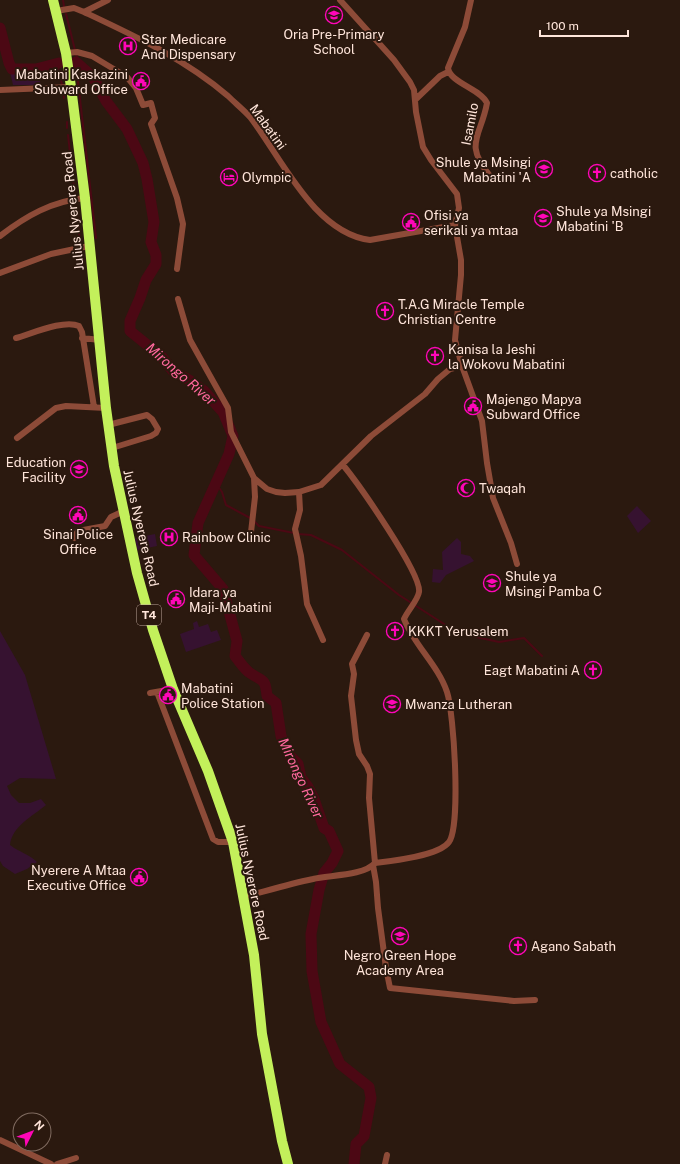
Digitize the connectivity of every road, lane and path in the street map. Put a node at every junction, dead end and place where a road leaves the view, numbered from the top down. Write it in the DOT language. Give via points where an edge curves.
graph roads {
  1 [pos="53,0"];
  2 [pos="108,0"];
  3 [pos="340,0"];
  4 [pos="471,0"];
  5 [pos="56,11"];
  6 [pos="84,12"];
  7 [pos="72,52"];
  8 [pos="448,72"];
  9 [pos="71,86"];
  10 [pos="0,90"];
  11 [pos="415,100"];
  12 [pos="490,176"];
  13 [pos="78,199"];
  14 [pos="455,225"];
  15 [pos="0,236"];
  16 [pos="89,246"];
  17 [pos="177,269"];
  18 [pos="0,272"];
  19 [pos="178,299"];
  20 [pos="16,338"];
  21 [pos="82,338"];
  22 [pos="100,340"];
  23 [pos="462,366"];
  24 [pos="94,407"];
  25 [pos="106,408"];
  26 [pos="108,424"];
  27 [pos="17,438"];
  28 [pos="112,448"];
  29 [pos="343,465"];
  30 [pos="254,478"];
  31 [pos="300,492"];
  32 [pos="124,511"];
  33 [pos="74,538"];
  34 [pos="250,542"];
  35 [pos="517,564"];
  36 [pos="367,635"];
  37 [pos="323,640"];
  38 [pos="173,689"];
  39 [pos="157,692"];
  40 [pos="150,693"];
  41 [pos="233,842"];
  42 [pos="374,864"];
  43 [pos="243,897"];
  44 [pos="535,1000"];
  45 [pos="0,1140"];
  46 [pos="387,1155"];
  47 [pos="76,1158"];
  48 [pos="51,1164"];
  49 [pos="58,1164"];
  50 [pos="288,1164"];
  51 [pos="385,1164"];
  1 -- 5 [label="highway, Julius Nyerere Road / T4"];
  2 -- 6 [label="street"];
  3 -- 11 [label="street" via="405,74 414,90"];
  4 -- 8 [label="street" via="465,27"];
  5 -- 6 [label="street, Mabatini" via="74,8"];
  5 -- 7 [label="highway, Julius Nyerere Road / T4"];
  6 -- 14 [label="street, Mabatini" via="167,52 190,66 227,96 249,116 302,194 334,225 346,232 359,239 370,240"];
  7 -- 9 [label="highway, Julius Nyerere Road / T4"];
  7 -- 17 [label="street" via="92,56 127,77 136,88 143,105 151,103 155,118 151,124 177,198 183,224"];
  8 -- 11 [label="street" via="440,76"];
  8 -- 12 [label="street, Isamilo" via="482,96 487,103 474,152 478,162"];
  9 -- 10 [label="street"];
  9 -- 13 [label="highway, Julius Nyerere Road / T4"];
  11 -- 14 [label="street" via="420,132 427,154 457,194 459,208"];
  13 -- 15 [label="street" via="40,209"];
  13 -- 16 [label="highway, Julius Nyerere Road / T4"];
  14 -- 23 [label="street" via="461,260 455,340"];
  16 -- 18 [label="street" via="51,254"];
  16 -- 22 [label="highway, Julius Nyerere Road / T4"];
  19 -- 30 [label="street" via="190,340 228,408 231,432"];
  20 -- 21 [label="street" via="70,324 79,326"];
  21 -- 22 [label="street"];
  21 -- 24 [label="street"];
  22 -- 25 [label="highway, Julius Nyerere Road / T4"];
  23 -- 29 [label="street" via="450,369 424,394 371,436"];
  23 -- 35 [label="street" via="482,421 491,490"];
  24 -- 25 [label="street"];
  24 -- 27 [label="street" via="56,408"];
  25 -- 26 [label="highway, Julius Nyerere Road / T4"];
  26 -- 28 [label="highway, Julius Nyerere Road / T4"];
  26 -- 28 [label="street" via="147,415 158,429 151,436"];
  28 -- 32 [label="highway, Julius Nyerere Road / T4"];
  29 -- 31 [label="street" via="321,485"];
  29 -- 42 [label="street" via="385,524 420,591 404,619 447,692 453,721 454,832 449,843 438,851"];
  30 -- 31 [label="street" via="267,489 276,492"];
  30 -- 34 [label="street" via="255,497"];
  31 -- 37 [label="street" via="296,529 307,604"];
  32 -- 33 [label="street" via="111,517 105,526 78,531"];
  32 -- 38 [label="highway, Julius Nyerere Road / T4" via="137,573"];
  36 -- 42 [label="street" via="352,664 354,674 351,696 358,749 370,774 368,798"];
  38 -- 39 [label="street"];
  38 -- 41 [label="highway, Julius Nyerere Road / T4" via="208,771"];
  39 -- 40 [label="street"];
  39 -- 41 [label="street" via="213,839 218,842"];
  41 -- 43 [label="highway, Julius Nyerere Road / T4"];
  42 -- 43 [label="street" via="348,874 315,878"];
  42 -- 44 [label="street" via="390,988 514,1001"];
  43 -- 50 [label="highway, Julius Nyerere Road / T4" via="254,955 262,1034"];
  45 -- 48 [label="street"];
  46 -- 51 [label="street"];
  47 -- 49 [label="street"];
}
